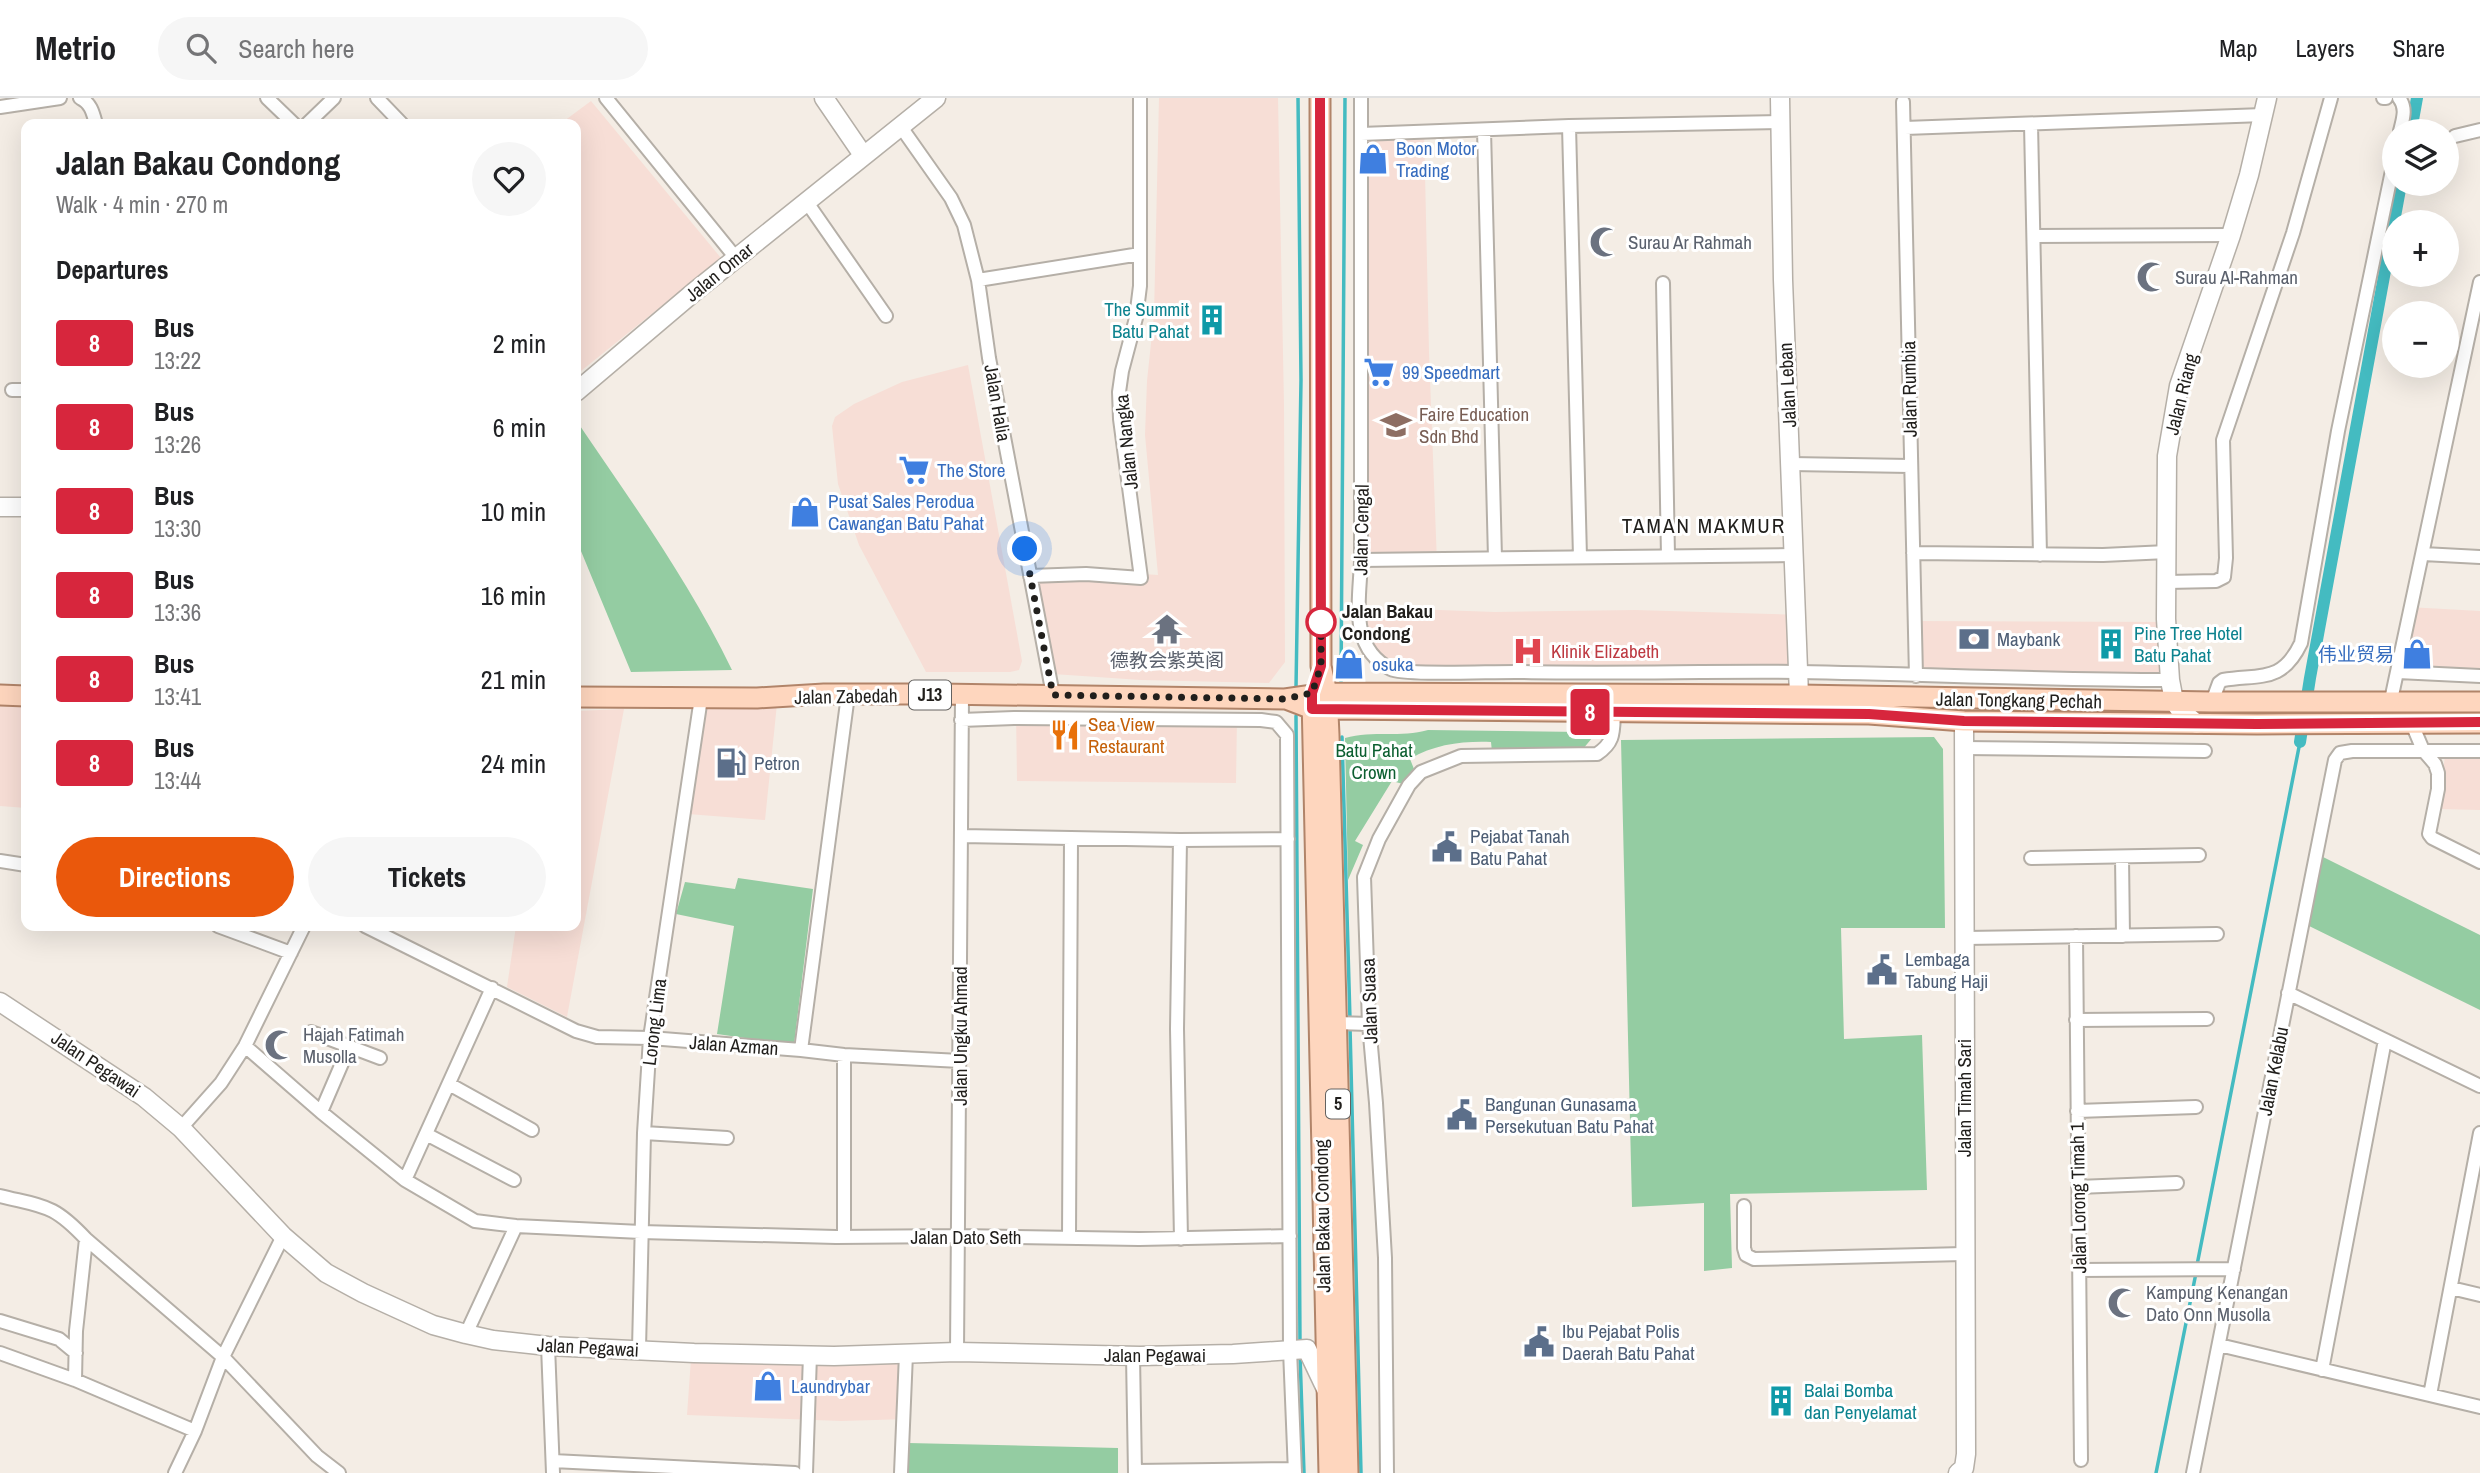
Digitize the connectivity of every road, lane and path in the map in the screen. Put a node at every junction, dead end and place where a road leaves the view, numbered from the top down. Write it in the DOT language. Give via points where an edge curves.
graph roads {
  1 [pos="60,98"];
  2 [pos="80,98"];
  3 [pos="267,98"];
  4 [pos="334,98"];
  5 [pos="377,98"];
  6 [pos="606,98"];
  7 [pos="824,98"];
  8 [pos="936,98"];
  9 [pos="1140,98"];
  10 [pos="1320,98"];
  11 [pos="1361,98"];
  12 [pos="1780,98"];
  13 [pos="2331,98"];
  14 [pos="2399,98"];
  15 [pos="1903,102"];
  16 [pos="2265,106"];
  17 [pos="0,107"];
  18 [pos="95,119"];
  19 [pos="288,119"];
  20 [pos="312,119"];
  21 [pos="397,119"];
  22 [pos="2402,119"];
  23 [pos="1781,122"];
  24 [pos="2031,124"];
  25 [pos="1569,126"];
  26 [pos="901,127"];
  27 [pos="1905,128"];
  28 [pos="1484,130"];
  29 [pos="2480,130"];
  30 [pos="1361,134"];
  31 [pos="2459,135"];
  32 [pos="863,155"];
  33 [pos="2387,196"];
  34 [pos="806,201"];
  35 [pos="2231,234"];
  36 [pos="2034,236"];
  37 [pos="1140,254"];
  38 [pos="736,258"];
  39 [pos="978,280"];
  40 [pos="2480,282"];
  41 [pos="1663,283"];
  42 [pos="886,316"];
  43 [pos="581,387"];
  44 [pos="12,390"];
  45 [pos="21,390"];
  46 [pos="1791,464"];
  47 [pos="1910,466"];
  48 [pos="0,507"];
  49 [pos="21,507"];
  50 [pos="2167,552"];
  51 [pos="1913,553"];
  52 [pos="2423,554"];
  53 [pos="1793,555"];
  54 [pos="2040,555"];
  55 [pos="1668,556"];
  56 [pos="1580,557"];
  57 [pos="2480,557"];
  58 [pos="1495,558"];
  59 [pos="1361,560"];
  60 [pos="1030,576"];
  61 [pos="2167,582"];
  62 [pos="1798,672"];
  63 [pos="2398,672"];
  64 [pos="1916,676"];
  65 [pos="2480,676"];
  66 [pos="2170,680"];
  67 [pos="0,695"];
  68 [pos="848,695"];
  69 [pos="1053,695"];
  70 [pos="1799,695"];
  71 [pos="21,696"];
  72 [pos="962,696"];
  73 [pos="581,697"];
  74 [pos="701,698"];
  75 [pos="1285,699"];
  76 [pos="1912,699"];
  77 [pos="2020,700"];
  78 [pos="2392,700"];
  79 [pos="1320,701"];
  80 [pos="2174,701"];
  81 [pos="2213,702"];
  82 [pos="2480,702"];
  83 [pos="1441,709"];
  84 [pos="1614,712"];
  85 [pos="1876,715"];
  86 [pos="961,720"];
  87 [pos="1964,721"];
  88 [pos="2480,723"];
  89 [pos="2197,724"];
  90 [pos="2412,724"];
  91 [pos="1329,735"];
  92 [pos="1964,748"];
  93 [pos="2423,750"];
  94 [pos="2205,751"];
  95 [pos="2480,751"];
  96 [pos="961,836"];
  97 [pos="1071,838"];
  98 [pos="1288,839"];
  99 [pos="1180,840"];
  100 [pos="2199,855"];
  101 [pos="2122,857"];
  102 [pos="2031,859"];
  103 [pos="0,861"];
  104 [pos="2480,862"];
  105 [pos="21,864"];
  106 [pos="232,931"];
  107 [pos="302,931"];
  108 [pos="375,931"];
  109 [pos="2217,934"];
  110 [pos="2076,936"];
  111 [pos="2123,936"];
  112 [pos="1965,938"];
  113 [pos="292,953"];
  114 [pos="492,988"];
  115 [pos="2288,993"];
  116 [pos="0,1002"];
  117 [pos="2207,1019"];
  118 [pos="2076,1020"];
  119 [pos="1352,1024"];
  120 [pos="311,1032"];
  121 [pos="650,1038"];
  122 [pos="2385,1040"];
  123 [pos="245,1046"];
  124 [pos="349,1047"];
  125 [pos="801,1049"];
  126 [pos="844,1055"];
  127 [pos="380,1058"];
  128 [pos="960,1060"];
  129 [pos="449,1084"];
  130 [pos="2480,1086"];
  131 [pos="2196,1107"];
  132 [pos="2077,1111"];
  133 [pos="321,1112"];
  134 [pos="181,1128"];
  135 [pos="532,1130"];
  136 [pos="644,1133"];
  137 [pos="2480,1133"];
  138 [pos="426,1134"];
  139 [pos="727,1138"];
  140 [pos="405,1180"];
  141 [pos="514,1180"];
  142 [pos="2177,1183"];
  143 [pos="2078,1187"];
  144 [pos="0,1196"];
  145 [pos="1744,1206"];
  146 [pos="516,1226"];
  147 [pos="641,1232"];
  148 [pos="283,1236"];
  149 [pos="960,1236"];
  150 [pos="1290,1236"];
  151 [pos="844,1237"];
  152 [pos="1069,1238"];
  153 [pos="86,1239"];
  154 [pos="1181,1239"];
  155 [pos="1964,1254"];
  156 [pos="2234,1269"];
  157 [pos="2079,1270"];
  158 [pos="2451,1288"];
  159 [pos="2480,1295"];
  160 [pos="1325,1318"];
  161 [pos="0,1321"];
  162 [pos="466,1334"];
  163 [pos="2218,1345"];
  164 [pos="548,1346"];
  165 [pos="639,1349"];
  166 [pos="1299,1349"];
  167 [pos="957,1352"];
  168 [pos="0,1353"];
  169 [pos="76,1353"];
  170 [pos="906,1354"];
  171 [pos="810,1355"];
  172 [pos="1133,1356"];
  173 [pos="223,1357"];
  174 [pos="2322,1370"];
  175 [pos="75,1380"];
  176 [pos="1327,1392"];
  177 [pos="2430,1395"];
  178 [pos="2480,1407"];
  179 [pos="195,1431"];
  180 [pos="2081,1461"];
  181 [pos="553,1467"];
  182 [pos="691,1471"];
  183 [pos="1295,1471"];
  184 [pos="1135,1472"];
  185 [pos="1198,1472"];
  186 [pos="176,1473"];
  187 [pos="339,1473"];
  188 [pos="795,1473"];
  189 [pos="806,1473"];
  190 [pos="901,1473"];
  191 [pos="1329,1473"];
  192 [pos="1348,1473"];
  193 [pos="1387,1473"];
  194 [pos="1958,1473"];
  195 [pos="2193,1473"];
  1 -- 17 [label="street"];
  2 -- 18 [label="street" via="87,101"];
  3 -- 19 [label="street"];
  4 -- 20 [label="street"];
  5 -- 21 [label="street"];
  6 -- 38 [label="street"];
  7 -- 32 [label="street"];
  8 -- 26 [label="street, Jalan Omar"];
  9 -- 37 [label="street, Jalan Nangka"];
  10 -- 79 [label="main road, Jalan Bakau Condong / 5"];
  11 -- 30 [label="street, Jalan Cengal"];
  12 -- 23 [label="street, Jalan Leban"];
  13 -- 61 [label="street" via="2224,440 2224,577"];
  14 -- 22 [label="street"];
  15 -- 27 [label="street, Jalan Rumbia"];
  16 -- 24 [label="street"];
  16 -- 35 [label="street, Jalan Riang"];
  23 -- 25 [label="street"];
  23 -- 46 [label="street, Jalan Leban"];
  24 -- 27 [label="street"];
  24 -- 36 [label="street"];
  25 -- 28 [label="street"];
  25 -- 56 [label="street"];
  26 -- 32 [label="street, Jalan Omar"];
  26 -- 39 [label="street, Jalan Halia" via="959,211"];
  27 -- 47 [label="street, Jalan Rumbia"];
  28 -- 30 [label="street"];
  28 -- 58 [label="street"];
  29 -- 31 [label="street"];
  30 -- 59 [label="street, Jalan Cengal"];
  32 -- 34 [label="street, Jalan Omar"];
  33 -- 81 [label="street" via="2338,431 2301,643 2281,671 2223,680"];
  34 -- 38 [label="street, Jalan Omar"];
  34 -- 42 [label="street"];
  35 -- 36 [label="street"];
  35 -- 50 [label="street, Jalan Riang" via="2179,386 2167,456"];
  36 -- 54 [label="street"];
  37 -- 39 [label="street"];
  37 -- 60 [label="street, Jalan Nangka" via="1140,286 1119,392 1141,578"];
  38 -- 43 [label="street, Jalan Omar"];
  39 -- 60 [label="street, Jalan Halia"];
  40 -- 52 [label="street"];
  41 -- 55 [label="street"];
  44 -- 45 [label="street"];
  46 -- 47 [label="street"];
  46 -- 53 [label="street, Jalan Leban"];
  47 -- 51 [label="street, Jalan Rumbia"];
  48 -- 49 [label="street"];
  50 -- 54 [label="street"];
  50 -- 61 [label="street, Jalan Riang"];
  51 -- 54 [label="street"];
  51 -- 64 [label="street, Jalan Rumbia"];
  52 -- 57 [label="street"];
  52 -- 63 [label="street"];
  53 -- 55 [label="street"];
  53 -- 62 [label="street, Jalan Leban"];
  55 -- 56 [label="street"];
  56 -- 58 [label="street"];
  58 -- 59 [label="street"];
  59 -- 62 [label="street, Jalan Cengal" via="1359,632 1370,650 1393,671"];
  60 -- 69 [label="street, Jalan Halia"];
  61 -- 66 [label="street, Jalan Riang"];
  62 -- 64 [label="street, Jalan Cengal"];
  62 -- 70 [label="street, Jalan Leban"];
  63 -- 65 [label="street"];
  63 -- 78 [label="street"];
  64 -- 66 [label="street, Jalan Cengal"];
  66 -- 80 [label="street, Jalan Riang"];
  67 -- 71 [label="main road"];
  68 -- 72 [label="main road, Jalan Zabedah / J13"];
  68 -- 74 [label="main road, Jalan Zabedah / J13"];
  68 -- 125 [label="street"];
  69 -- 72 [label="main road, Jalan Zabedah / J13"];
  69 -- 75 [label="main road, Jalan Zabedah / J13"];
  70 -- 76 [label="main road, Jalan Tongkang Pechah / J13"];
  70 -- 79 [label="main road, Jalan Tongkang Pechah / J13"];
  70 -- 85 [label="main road" via="1809,705 1863,706"];
  72 -- 86 [label="street, Jalan Ungku Ahmad"];
  73 -- 74 [label="main road, Jalan Zabedah / J13"];
  74 -- 121 [label="street, Lorong Lima"];
  75 -- 79 [label="main road, Jalan Tongkang Pechah / J13"];
  76 -- 77 [label="main road, Jalan Tongkang Pechah / J13"];
  76 -- 87 [label="main road" via="1927,708 1956,711"];
  77 -- 80 [label="main road, Jalan Tongkang Pechah / J13"];
  77 -- 87 [label="main road" via="1973,712"];
  78 -- 81 [label="main road, Jalan Tongkang Pechah / J13"];
  78 -- 82 [label="main road, Jalan Tongkang Pechah / J13"];
  79 -- 83 [label="main road, Jalan Tongkang Pechah / J13"];
  79 -- 91 [label="main road, Jalan Bakau Condong / 5"];
  79 -- 160 [label="main road, Jalan Bakau Condong / 5"];
  80 -- 81 [label="main road, Jalan Tongkang Pechah / J13"];
  80 -- 89 [label="street"];
  83 -- 84 [label="main road, Jalan Tongkang Pechah / J13"];
  83 -- 91 [label="main road" via="1413,717 1352,720 1334,727"];
  84 -- 85 [label="main road, Jalan Tongkang Pechah / J13"];
  84 -- 119 [label="street, Jalan Suasa" via="1612,739 1597,754 1461,756 1421,772 1409,785 1364,877"];
  85 -- 87 [label="main road, Jalan Tongkang Pechah / J13"];
  86 -- 96 [label="street, Jalan Ungku Ahmad"];
  86 -- 98 [label="street" via="1276,722 1287,734"];
  87 -- 89 [label="main road, Jalan Tongkang Pechah / J13"];
  87 -- 92 [label="street, Jalan Timah Sari"];
  88 -- 90 [label="main road, Jalan Tongkang Pechah / J13"];
  89 -- 90 [label="main road, Jalan Tongkang Pechah / J13"];
  90 -- 93 [label="street"];
  91 -- 119 [label="main road, Jalan Bakau Condong / 5"];
  92 -- 94 [label="street"];
  92 -- 112 [label="street, Jalan Timah Sari"];
  93 -- 95 [label="street"];
  93 -- 104 [label="street" via="2438,773 2429,834"];
  93 -- 115 [label="street, Jalan Kelabu" via="2352,751 2340,753 2335,760"];
  96 -- 97 [label="street"];
  96 -- 128 [label="street, Jalan Ungku Ahmad"];
  97 -- 99 [label="street"];
  97 -- 152 [label="street"];
  98 -- 99 [label="street"];
  98 -- 150 [label="street"];
  99 -- 154 [label="street"];
  100 -- 101 [label="street"];
  101 -- 102 [label="street"];
  101 -- 111 [label="street"];
  103 -- 105 [label="street"];
  106 -- 113 [label="street"];
  107 -- 113 [label="street"];
  108 -- 114 [label="street, Jalan Azman"];
  109 -- 111 [label="street"];
  110 -- 111 [label="street"];
  110 -- 112 [label="street"];
  110 -- 118 [label="street, Jalan Lorong Timah 1"];
  112 -- 155 [label="street, Jalan Timah Sari"];
  113 -- 123 [label="street"];
  114 -- 121 [label="street, Jalan Azman" via="576,1031 597,1037"];
  114 -- 129 [label="street"];
  115 -- 122 [label="street"];
  115 -- 156 [label="street, Jalan Kelabu"];
  116 -- 134 [label="street, Jalan Pegawai" via="144,1097"];
  117 -- 118 [label="street"];
  118 -- 132 [label="street, Jalan Lorong Timah 1"];
  119 -- 192 [label="main road, Jalan Bakau Condong / 5"];
  119 -- 193 [label="street, Jalan Suasa" via="1377,1116 1385,1258"];
  120 -- 124 [label="street"];
  121 -- 125 [label="street, Jalan Azman"];
  121 -- 136 [label="street, Lorong Lima"];
  122 -- 130 [label="street"];
  122 -- 174 [label="street"];
  123 -- 133 [label="street, Jalan Dato Seth"];
  123 -- 134 [label="street" via="221,1083"];
  124 -- 127 [label="street"];
  124 -- 133 [label="street"];
  125 -- 126 [label="street, Jalan Azman"];
  126 -- 128 [label="street, Jalan Azman"];
  126 -- 151 [label="street"];
  128 -- 149 [label="street, Jalan Ungku Ahmad"];
  129 -- 135 [label="street"];
  129 -- 138 [label="street"];
  131 -- 132 [label="street"];
  132 -- 143 [label="street, Jalan Lorong Timah 1"];
  133 -- 140 [label="street, Jalan Dato Seth"];
  134 -- 148 [label="street, Jalan Pegawai"];
  136 -- 139 [label="street"];
  136 -- 147 [label="street, Lorong Lima"];
  137 -- 158 [label="street"];
  138 -- 140 [label="street"];
  138 -- 141 [label="street"];
  140 -- 146 [label="street, Jalan Dato Seth" via="475,1221"];
  142 -- 143 [label="street"];
  143 -- 157 [label="street, Jalan Lorong Timah 1"];
  144 -- 153 [label="street" via="52,1209"];
  145 -- 155 [label="street" via="1744,1248 1754,1259"];
  146 -- 147 [label="street, Jalan Dato Seth"];
  146 -- 162 [label="street"];
  147 -- 151 [label="street, Jalan Dato Seth"];
  147 -- 165 [label="street, Lorong Lima"];
  148 -- 162 [label="street, Jalan Pegawai" via="326,1273 362,1293 433,1325"];
  148 -- 173 [label="street"];
  149 -- 151 [label="street, Jalan Dato Seth"];
  149 -- 152 [label="street, Jalan Dato Seth"];
  149 -- 167 [label="street, Jalan Ungku Ahmad"];
  150 -- 154 [label="street, Jalan Dato Seth"];
  150 -- 166 [label="street"];
  152 -- 154 [label="street, Jalan Dato Seth"];
  153 -- 169 [label="street"];
  153 -- 173 [label="street"];
  155 -- 194 [label="street, Jalan Timah Sari" via="1966,1454 1964,1468"];
  156 -- 157 [label="street"];
  156 -- 163 [label="street, Jalan Kelabu"];
  157 -- 180 [label="street, Jalan Lorong Timah 1"];
  158 -- 159 [label="street"];
  158 -- 177 [label="street"];
  160 -- 166 [label="street"];
  160 -- 176 [label="main road, Jalan Bakau Condong / 5"];
  161 -- 169 [label="street" via="59,1339"];
  162 -- 164 [label="street, Jalan Pegawai"];
  163 -- 174 [label="street"];
  163 -- 195 [label="street, Jalan Kelabu"];
  164 -- 165 [label="street, Jalan Pegawai"];
  164 -- 181 [label="street"];
  165 -- 171 [label="street, Jalan Pegawai"];
  166 -- 172 [label="street, Jalan Pegawai"];
  166 -- 176 [label="street"];
  166 -- 183 [label="street"];
  167 -- 170 [label="street, Jalan Pegawai"];
  167 -- 172 [label="street, Jalan Pegawai"];
  168 -- 175 [label="street"];
  169 -- 175 [label="street"];
  170 -- 171 [label="street, Jalan Pegawai"];
  170 -- 190 [label="street"];
  171 -- 189 [label="street"];
  172 -- 184 [label="street"];
  173 -- 179 [label="street"];
  173 -- 187 [label="street" via="317,1456"];
  174 -- 177 [label="street"];
  175 -- 179 [label="street"];
  176 -- 191 [label="main road, Jalan Bakau Condong / 5"];
  177 -- 178 [label="street"];
  179 -- 186 [label="street"];
  181 -- 182 [label="street"];
  182 -- 188 [label="street"];
  183 -- 185 [label="street"];
  184 -- 185 [label="street"];
}
